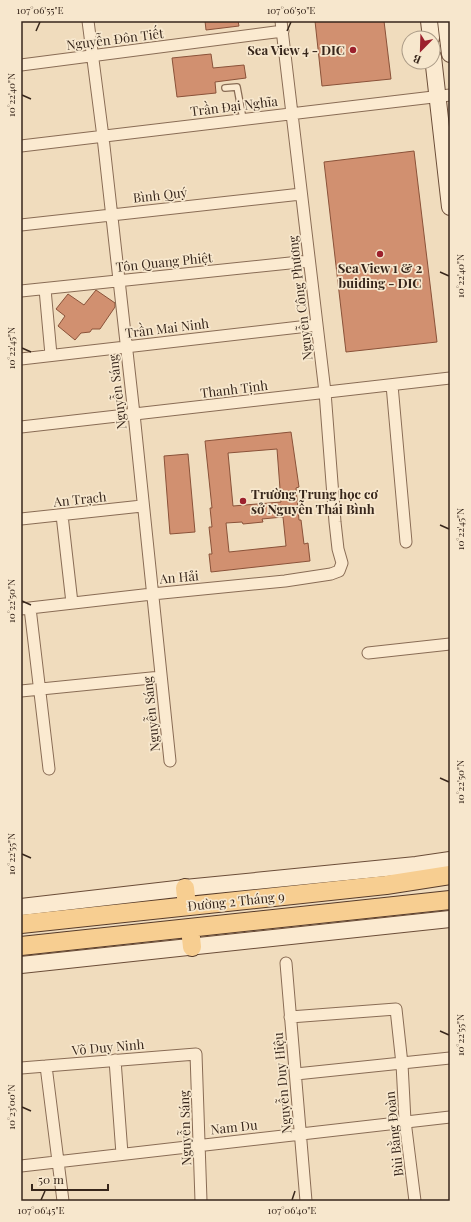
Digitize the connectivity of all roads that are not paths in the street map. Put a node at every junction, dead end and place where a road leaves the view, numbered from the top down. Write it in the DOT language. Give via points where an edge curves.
graph roads {
  1 [pos="88,21"];
  2 [pos="446,21"];
  3 [pos="282,26"];
  4 [pos="449,37"];
  5 [pos="450,54"];
  6 [pos="94,56"];
  7 [pos="21,65"];
  8 [pos="437,70"];
  9 [pos="224,88"];
  10 [pos="444,96"];
  11 [pos="293,113"];
  12 [pos="243,119"];
  13 [pos="103,137"];
  14 [pos="21,146"];
  15 [pos="301,194"];
  16 [pos="450,207"];
  17 [pos="111,215"];
  18 [pos="21,225"];
  19 [pos="309,261"];
  20 [pos="118,281"];
  21 [pos="45,289"];
  22 [pos="21,291"];
  23 [pos="316,325"];
  24 [pos="125,347"];
  25 [pos="51,355"];
  26 [pos="21,359"];
  27 [pos="450,378"];
  28 [pos="392,384"];
  29 [pos="325,392"];
  30 [pos="134,414"];
  31 [pos="21,427"];
  32 [pos="142,506"];
  33 [pos="62,515"];
  34 [pos="21,519"];
  35 [pos="406,542"];
  36 [pos="339,571"];
  37 [pos="152,594"];
  38 [pos="72,603"];
  39 [pos="26,608"];
  40 [pos="450,644"];
  41 [pos="368,653"];
  42 [pos="161,677"];
  43 [pos="40,689"];
  44 [pos="21,691"];
  45 [pos="170,761"];
  46 [pos="49,769"];
  47 [pos="450,860"];
  48 [pos="450,875"];
  49 [pos="185,888"];
  50 [pos="450,900"];
  51 [pos="187,906"];
  52 [pos="21,907"];
  53 [pos="450,919"];
  54 [pos="21,924"];
  55 [pos="190,928"];
  56 [pos="21,946"];
  57 [pos="192,947"];
  58 [pos="286,963"];
  59 [pos="21,964"];
  60 [pos="290,1017"];
  61 [pos="196,1054"];
  62 [pos="450,1058"];
  63 [pos="115,1060"];
  64 [pos="402,1064"];
  65 [pos="46,1066"];
  66 [pos="21,1068"];
  67 [pos="296,1074"];
  68 [pos="450,1116"];
  69 [pos="405,1121"];
  70 [pos="301,1134"];
  71 [pos="199,1145"];
  72 [pos="122,1154"];
  73 [pos="58,1161"];
  74 [pos="21,1166"];
  75 [pos="63,1201"];
  76 [pos="201,1201"];
  77 [pos="306,1201"];
  78 [pos="415,1201"];
  1 -- 6 [label="street, Nguyễn Sáng"];
  2 -- 4 [label="main road"];
  3 -- 6 [label="street, Nguyễn Đôn Tiết"];
  3 -- 11 [label="street, Nguyễn Công Phương"];
  4 -- 5 [label="main road"];
  6 -- 7 [label="street, Nguyễn Đôn Tiết"];
  6 -- 13 [label="street, Nguyễn Sáng"];
  8 -- 10 [label="main road"];
  9 -- 12 [label="lane" via="237,87"];
  10 -- 11 [label="street, Trần Đại Nghĩa"];
  10 -- 16 [label="main road"];
  11 -- 12 [label="street, Trần Đại Nghĩa"];
  11 -- 15 [label="street, Nguyễn Công Phương"];
  12 -- 13 [label="street, Trần Đại Nghĩa"];
  13 -- 14 [label="street, Trần Đại Nghĩa"];
  13 -- 17 [label="street, Nguyễn Sáng"];
  15 -- 17 [label="street, Bình Quý"];
  15 -- 19 [label="street, Nguyễn Công Phương"];
  17 -- 18 [label="street, Bình Quý"];
  17 -- 20 [label="street, Nguyễn Sáng"];
  19 -- 20 [label="street, Tôn Quang Phiệt"];
  19 -- 23 [label="street, Nguyễn Công Phương"];
  20 -- 21 [label="street, Tôn Quang Phiệt"];
  20 -- 24 [label="street, Nguyễn Sáng"];
  21 -- 22 [label="street, Tôn Quang Phiệt"];
  21 -- 25 [label="street"];
  23 -- 24 [label="street, Trần Mai Ninh"];
  23 -- 29 [label="street, Nguyễn Công Phương"];
  24 -- 25 [label="street, Trần Mai Ninh"];
  24 -- 30 [label="street, Nguyễn Sáng"];
  25 -- 26 [label="street, Trần Mai Ninh"];
  27 -- 28 [label="street, Thanh Tịnh"];
  28 -- 29 [label="street, Thanh Tịnh"];
  28 -- 35 [label="street"];
  29 -- 30 [label="street, Thanh Tịnh"];
  29 -- 36 [label="street, Nguyễn Công Phương" via="338,549 342,563"];
  30 -- 31 [label="street, Thanh Tịnh"];
  30 -- 32 [label="street, Nguyễn Sáng"];
  32 -- 33 [label="street, An Trạch"];
  32 -- 37 [label="street, Nguyễn Sáng"];
  33 -- 34 [label="street, An Trạch"];
  33 -- 38 [label="street"];
  36 -- 37 [label="street, An Hải" via="278,581"];
  37 -- 38 [label="street, An Hải"];
  37 -- 42 [label="street, Nguyễn Sáng"];
  38 -- 39 [label="street, An Hải"];
  39 -- 43 [label="street"];
  40 -- 41 [label="street"];
  42 -- 43 [label="street"];
  42 -- 45 [label="street, Nguyễn Sáng"];
  43 -- 44 [label="street"];
  43 -- 46 [label="street"];
  47 -- 49 [label="main road, Đường 2 Tháng 9"];
  48 -- 51 [label="main road, Đường 2 Tháng 9"];
  49 -- 51 [label="main road"];
  49 -- 52 [label="main road, Đường 2 Tháng 9"];
  50 -- 55 [label="main road, Đường 2 Tháng 9"];
  51 -- 54 [label="main road, Đường 2 Tháng 9"];
  53 -- 57 [label="main road"];
  55 -- 56 [label="main road, Đường 2 Tháng 9"];
  55 -- 57 [label="main road"];
  57 -- 59 [label="main road"];
  58 -- 60 [label="street, Nguyễn Duy Hiệu"];
  60 -- 64 [label="street, Bùi Bằng Đoàn" via="396,1009"];
  60 -- 67 [label="street, Nguyễn Duy Hiệu"];
  61 -- 63 [label="street, Võ Duy Ninh"];
  61 -- 71 [label="street, Nguyễn Sáng"];
  62 -- 64 [label="street"];
  63 -- 65 [label="street, Võ Duy Ninh"];
  63 -- 72 [label="street"];
  64 -- 67 [label="street"];
  64 -- 69 [label="street, Bùi Bằng Đoàn"];
  65 -- 66 [label="street, Võ Duy Ninh"];
  65 -- 73 [label="street"];
  67 -- 70 [label="street, Nguyễn Duy Hiệu"];
  68 -- 69 [label="street, Nam Du"];
  69 -- 70 [label="street, Nam Du"];
  69 -- 78 [label="street, Bùi Bằng Đoàn"];
  70 -- 71 [label="street, Nam Du"];
  70 -- 77 [label="street, Nguyễn Duy Hiệu"];
  71 -- 72 [label="street, Nam Du"];
  71 -- 76 [label="street, Nguyễn Sáng"];
  72 -- 73 [label="street, Nam Du"];
  73 -- 74 [label="street, Nam Du"];
  73 -- 75 [label="street"];
}
